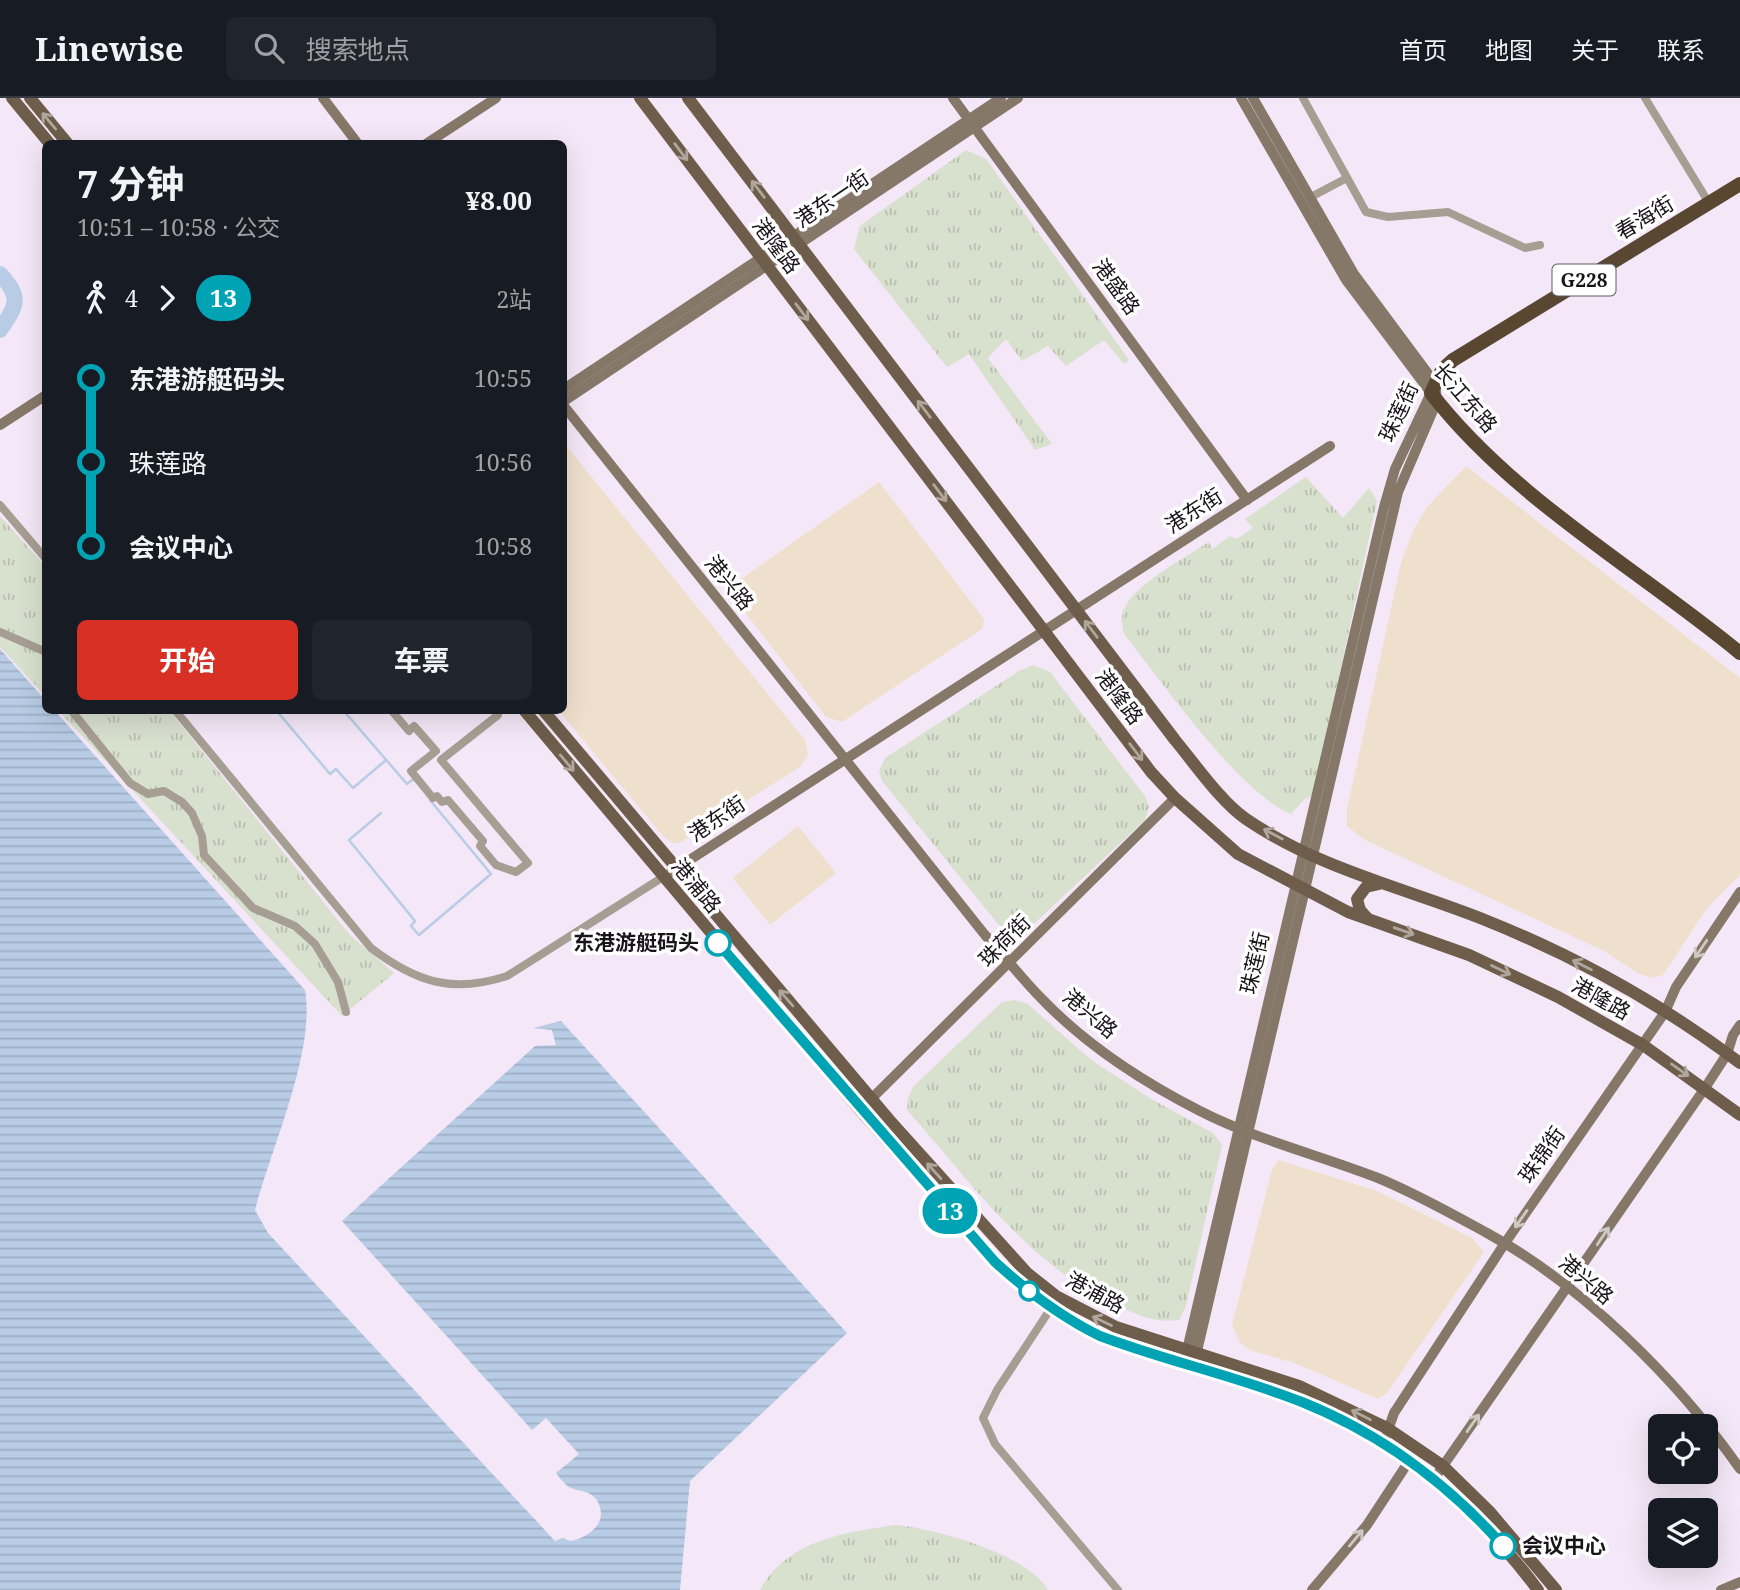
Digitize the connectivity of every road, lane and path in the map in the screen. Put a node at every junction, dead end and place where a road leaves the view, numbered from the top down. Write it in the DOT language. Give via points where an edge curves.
graph roads {
  1 [pos="12,98"];
  2 [pos="30,98"];
  3 [pos="323,98"];
  4 [pos="496,98"];
  5 [pos="640,98"];
  6 [pos="688,98"];
  7 [pos="953,98"];
  8 [pos="1001,98"];
  9 [pos="1018,98"];
  10 [pos="1241,98"];
  11 [pos="1253,98"];
  12 [pos="1303,98"];
  13 [pos="1645,98"];
  14 [pos="972,123"];
  15 [pos="47,140"];
  16 [pos="65,140"];
  17 [pos="355,140"];
  18 [pos="432,140"];
  19 [pos="1345,179"];
  20 [pos="1740,184"];
  21 [pos="1309,198"];
  22 [pos="1709,203"];
  23 [pos="796,240"];
  24 [pos="1540,245"];
  25 [pos="764,262"];
  26 [pos="567,388"];
  27 [pos="1434,392"];
  28 [pos="42,398"];
  29 [pos="567,402"];
  30 [pos="567,408"];
  31 [pos="0,425"];
  32 [pos="1330,446"];
  33 [pos="1247,500"];
  34 [pos="0,505"];
  35 [pos="42,554"];
  36 [pos="1077,610"];
  37 [pos="1044,631"];
  38 [pos="0,632"];
  39 [pos="1740,641"];
  40 [pos="42,650"];
  41 [pos="1740,653"];
  42 [pos="74,714"];
  43 [pos="178,714"];
  44 [pos="394,714"];
  45 [pos="497,714"];
  46 [pos="527,714"];
  47 [pos="546,714"];
  48 [pos="844,758"];
  49 [pos="1175,799"];
  50 [pos="1308,852"];
  51 [pos="675,870"];
  52 [pos="663,877"];
  53 [pos="1379,884"];
  54 [pos="1300,887"];
  55 [pos="1740,892"];
  56 [pos="1368,918"];
  57 [pos="1010,963"];
  58 [pos="346,1012"];
  59 [pos="1665,1012"];
  60 [pos="1740,1025"];
  61 [pos="1643,1045"];
  62 [pos="1727,1054"];
  63 [pos="1740,1063"];
  64 [pos="1705,1088"];
  65 [pos="872,1100"];
  66 [pos="860,1110"];
  67 [pos="1740,1115"];
  68 [pos="1243,1129"];
  69 [pos="1505,1243"];
  70 [pos="1569,1286"];
  71 [pos="1051,1308"];
  72 [pos="1192,1352"];
  73 [pos="1188,1366"];
  74 [pos="1387,1428"];
  75 [pos="1384,1444"];
  76 [pos="1409,1461"];
  77 [pos="1443,1466"];
  78 [pos="1740,1469"];
  79 [pos="1434,1479"];
  80 [pos="1740,1582"];
  81 [pos="1118,1590"];
  82 [pos="1312,1590"];
  83 [pos="1538,1590"];
  84 [pos="1556,1590"];
  85 [pos="1721,1590"];
  1 -- 15 [label="main road"];
  16 -- 2 [label="main road, one-way"];
  3 -- 17 [label="main road"];
  4 -- 18 [label="main road"];
  5 -- 25 [label="main road, 港隆路, one-way"];
  23 -- 6 [label="main road, 港隆路, one-way"];
  7 -- 14 [label="main road, 港盛路"];
  8 -- 14 [label="main road, 港东一街"];
  9 -- 14 [label="main road, 港东一街"];
  10 -- 27 [label="main road, 长江东路" via="1346,280"];
  11 -- 21 [label="main road, 长江东路"];
  12 -- 19 [label="street"];
  13 -- 22 [label="street"];
  14 -- 23 [label="main road, 港东一街"];
  14 -- 33 [label="main road, 港盛路"];
  19 -- 21 [label="street"];
  19 -- 24 [label="street" via="1366,212 1388,217 1448,212 1525,248"];
  20 -- 22 [label="highway, 春海街 / G228"];
  21 -- 27 [label="main road, 长江东路"];
  22 -- 27 [label="highway, 春海街 / G228" via="1453,360"];
  23 -- 25 [label="main road, 港东一街"];
  36 -- 23 [label="main road, 港隆路, one-way"];
  25 -- 26 [label="main road, 港东一街"];
  25 -- 29 [label="main road, 港东一街"];
  25 -- 37 [label="main road, 港隆路, one-way"];
  27 -- 39 [label="highway, 长江东路" via="1506,460"];
  27 -- 41 [label="highway, 长江东路" via="1472,441 1516,480"];
  27 -- 50 [label="main road, 珠莲街" via="1388,489"];
  28 -- 31 [label="main road"];
  30 -- 48 [label="main road, 港兴路"];
  32 -- 33 [label="main road, 港东街"];
  33 -- 36 [label="main road, 港东街"];
  34 -- 35 [label="street"];
  36 -- 37 [label="main road, 港东街"];
  50 -- 36 [label="main road, 港隆路, one-way" via="1245,818 1175,740"];
  37 -- 48 [label="main road, 港东街"];
  37 -- 49 [label="main road, 港隆路, one-way"];
  38 -- 40 [label="street"];
  42 -- 58 [label="street" via="130,783 148,794 164,791 182,802 198,823 204,855 253,908 295,926 315,944 338,982"];
  43 -- 52 [label="street, 港东街" via="371,948 398,969 427,981 460,985 507,976"];
  44 -- 45 [label="street" via="409,731 414,726 436,751 411,771 433,798 448,800 483,841 480,846 496,865 516,872 528,863 441,760"];
  46 -- 52 [label="main road, 港浦路, one-way"];
  47 -- 51 [label="main road, 港浦路"];
  48 -- 51 [label="main road, 港东街"];
  48 -- 57 [label="main road, 港兴路"];
  49 -- 54 [label="main road, 港隆路" via="1238,854"];
  49 -- 57 [label="main road, 珠荷街"];
  50 -- 53 [label="main road, 港隆路"];
  50 -- 54 [label="main road, 珠莲街"];
  51 -- 52 [label="main road, 港东街"];
  65 -- 51 [label="main road, 港浦路, one-way"];
  52 -- 66 [label="main road, 港浦路"];
  53 -- 56 [label="main road" via="1366,887 1357,899"];
  59 -- 53 [label="main road, 港隆路, one-way" via="1602,975 1486,920"];
  54 -- 56 [label="main road, 港隆路"];
  54 -- 68 [label="main road, 珠莲街"];
  55 -- 59 [label="main road, 珠锦街, one-way" via="1676,987"];
  56 -- 61 [label="main road, 港隆路, one-way" via="1513,975"];
  57 -- 65 [label="main road, 珠荷街"];
  57 -- 68 [label="main road, 港兴路" via="1041,998 1113,1059 1200,1111"];
  59 -- 61 [label="main road, 珠锦街"];
  59 -- 62 [label="main road, 港隆路"];
  60 -- 62 [label="main road"];
  61 -- 64 [label="main road, 港隆路, one-way"];
  61 -- 69 [label="main road, 珠锦街, one-way"];
  62 -- 63 [label="main road, 港隆路"];
  62 -- 64 [label="main road"];
  64 -- 67 [label="main road, 港隆路"];
  70 -- 64 [label="main road, one-way"];
  65 -- 66 [label="main road, 珠荷街"];
  72 -- 65 [label="main road, 港浦路, one-way" via="1116,1327 1056,1296 1005,1251"];
  66 -- 71 [label="main road, 港浦路" via="995,1262"];
  68 -- 69 [label="main road, 港兴路" via="1380,1179"];
  68 -- 72 [label="main road, 珠莲街"];
  69 -- 70 [label="main road, 港兴路"];
  69 -- 74 [label="main road, 珠锦街"];
  77 -- 70 [label="main road, one-way"];
  70 -- 78 [label="main road, 港兴路" via="1668,1381"];
  71 -- 73 [label="main road, 港浦路" via="1100,1336"];
  71 -- 81 [label="street" via="997,1390 983,1418 986,1431"];
  72 -- 73 [label="main road, 珠莲街" via="1194,1364"];
  74 -- 72 [label="main road, 港浦路, one-way" via="1299,1386"];
  73 -- 75 [label="main road, 港浦路" via="1302,1402"];
  74 -- 75 [label="main road, 珠锦街"];
  74 -- 77 [label="main road, 港浦路"];
  75 -- 76 [label="main road, 港浦路"];
  76 -- 79 [label="main road, 港浦路"];
  82 -- 76 [label="main road, one-way" via="1367,1525"];
  77 -- 79 [label="main road"];
  77 -- 84 [label="main road, 港浦路" via="1489,1511"];
  79 -- 83 [label="main road, 港浦路" via="1487,1528"];
  80 -- 85 [label="main road"];
}
